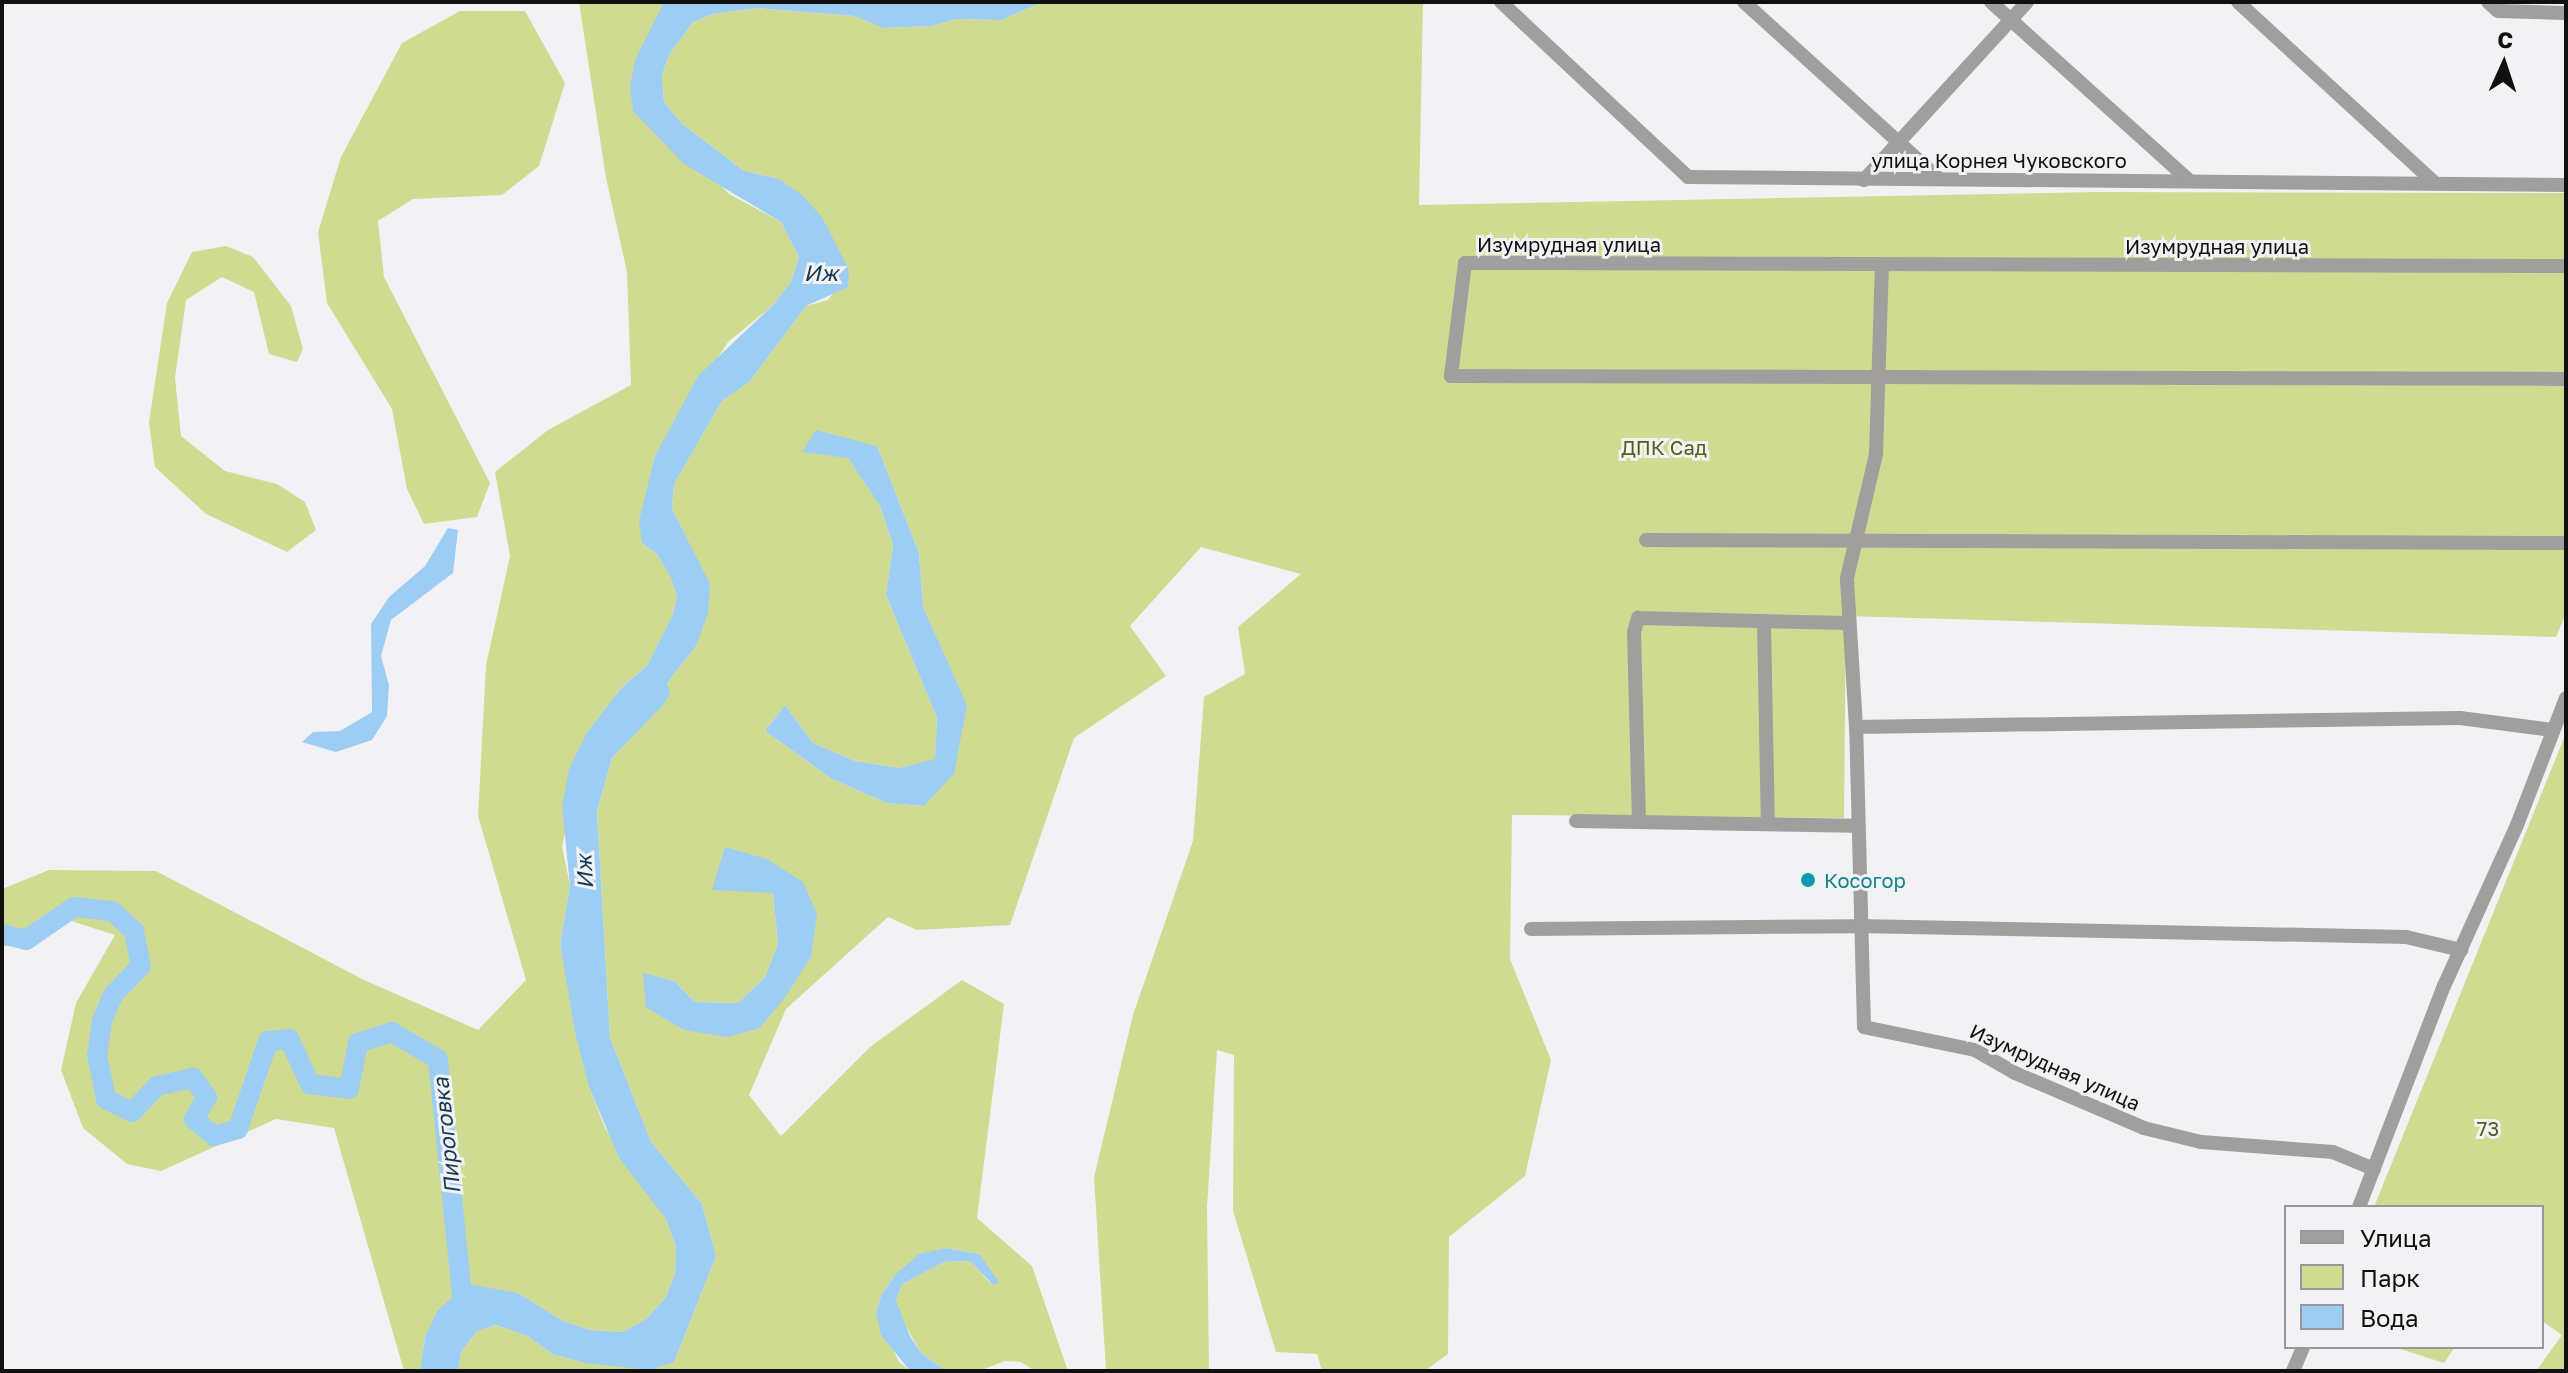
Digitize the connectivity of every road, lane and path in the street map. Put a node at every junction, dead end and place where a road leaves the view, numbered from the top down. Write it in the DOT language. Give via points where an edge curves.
graph roads {
  1 [pos="1501,2"];
  2 [pos="1744,2"];
  3 [pos="1991,2"];
  4 [pos="2027,2"];
  5 [pos="2238,2"];
  6 [pos="2488,2"];
  7 [pos="2566,13"];
  8 [pos="2011,20"];
  9 [pos="1898,142"];
  10 [pos="1939,179"];
  11 [pos="1864,180"];
  12 [pos="2189,180"];
  13 [pos="2435,183"];
  14 [pos="2566,185"];
  15 [pos="1882,266"];
  16 [pos="2566,266"];
  17 [pos="1880,379"];
  18 [pos="2566,379"];
  19 [pos="1646,540"];
  20 [pos="1856,543"];
  21 [pos="2566,543"];
  22 [pos="1764,623"];
  23 [pos="1846,623"];
  24 [pos="2566,698"];
  25 [pos="1856,727"];
  26 [pos="2553,730"];
  27 [pos="1576,821"];
  28 [pos="1639,822"];
  29 [pos="1768,824"];
  30 [pos="1855,826"];
  31 [pos="1858,926"];
  32 [pos="1531,929"];
  33 [pos="2461,950"];
  34 [pos="2374,1169"];
  35 [pos="2360,1205"];
  36 [pos="2302,1349"];
  37 [pos="2293,1371"];
  1 -- 11 [label="street, улица Корнея Чуковского" via="1688,177"];
  2 -- 9 [label="street"];
  3 -- 8 [label="street"];
  4 -- 8 [label="street"];
  5 -- 13 [label="street"];
  6 -- 7 [label="street" via="2498,11"];
  8 -- 9 [label="street"];
  8 -- 12 [label="street"];
  9 -- 10 [label="street"];
  9 -- 11 [label="street"];
  10 -- 11 [label="street, улица Корнея Чуковского"];
  10 -- 12 [label="street, улица Корнея Чуковского"];
  12 -- 13 [label="street, улица Корнея Чуковского"];
  13 -- 14 [label="street, улица Корнея Чуковского"];
  15 -- 16 [label="street, Изумрудная улица"];
  15 -- 17 [label="street, Изумрудная улица"];
  15 -- 17 [label="street, Изумрудная улица" via="1465,263 1451,376"];
  17 -- 18 [label="street, Изумрудная улица"];
  17 -- 20 [label="street, Изумрудная улица" via="1876,454"];
  19 -- 20 [label="street"];
  20 -- 21 [label="street"];
  20 -- 23 [label="street, Изумрудная улица" via="1847,578"];
  22 -- 23 [label="street"];
  22 -- 28 [label="street" via="1638,618 1634,632"];
  22 -- 29 [label="street"];
  23 -- 25 [label="street, Изумрудная улица"];
  24 -- 26 [label="street"];
  25 -- 26 [label="street" via="2460,718"];
  25 -- 30 [label="street, Изумрудная улица"];
  26 -- 33 [label="street"];
  27 -- 28 [label="street"];
  28 -- 29 [label="street"];
  29 -- 30 [label="street"];
  30 -- 31 [label="street, Изумрудная улица"];
  31 -- 32 [label="street"];
  31 -- 33 [label="street" via="2406,937"];
  31 -- 34 [label="street, Изумрудная улица" via="1864,1027 1975,1050 2015,1073 2144,1128 2201,1142 2333,1152"];
  33 -- 34 [label="street"];
  34 -- 35 [label="street"];
  36 -- 37 [label="street"];
}
